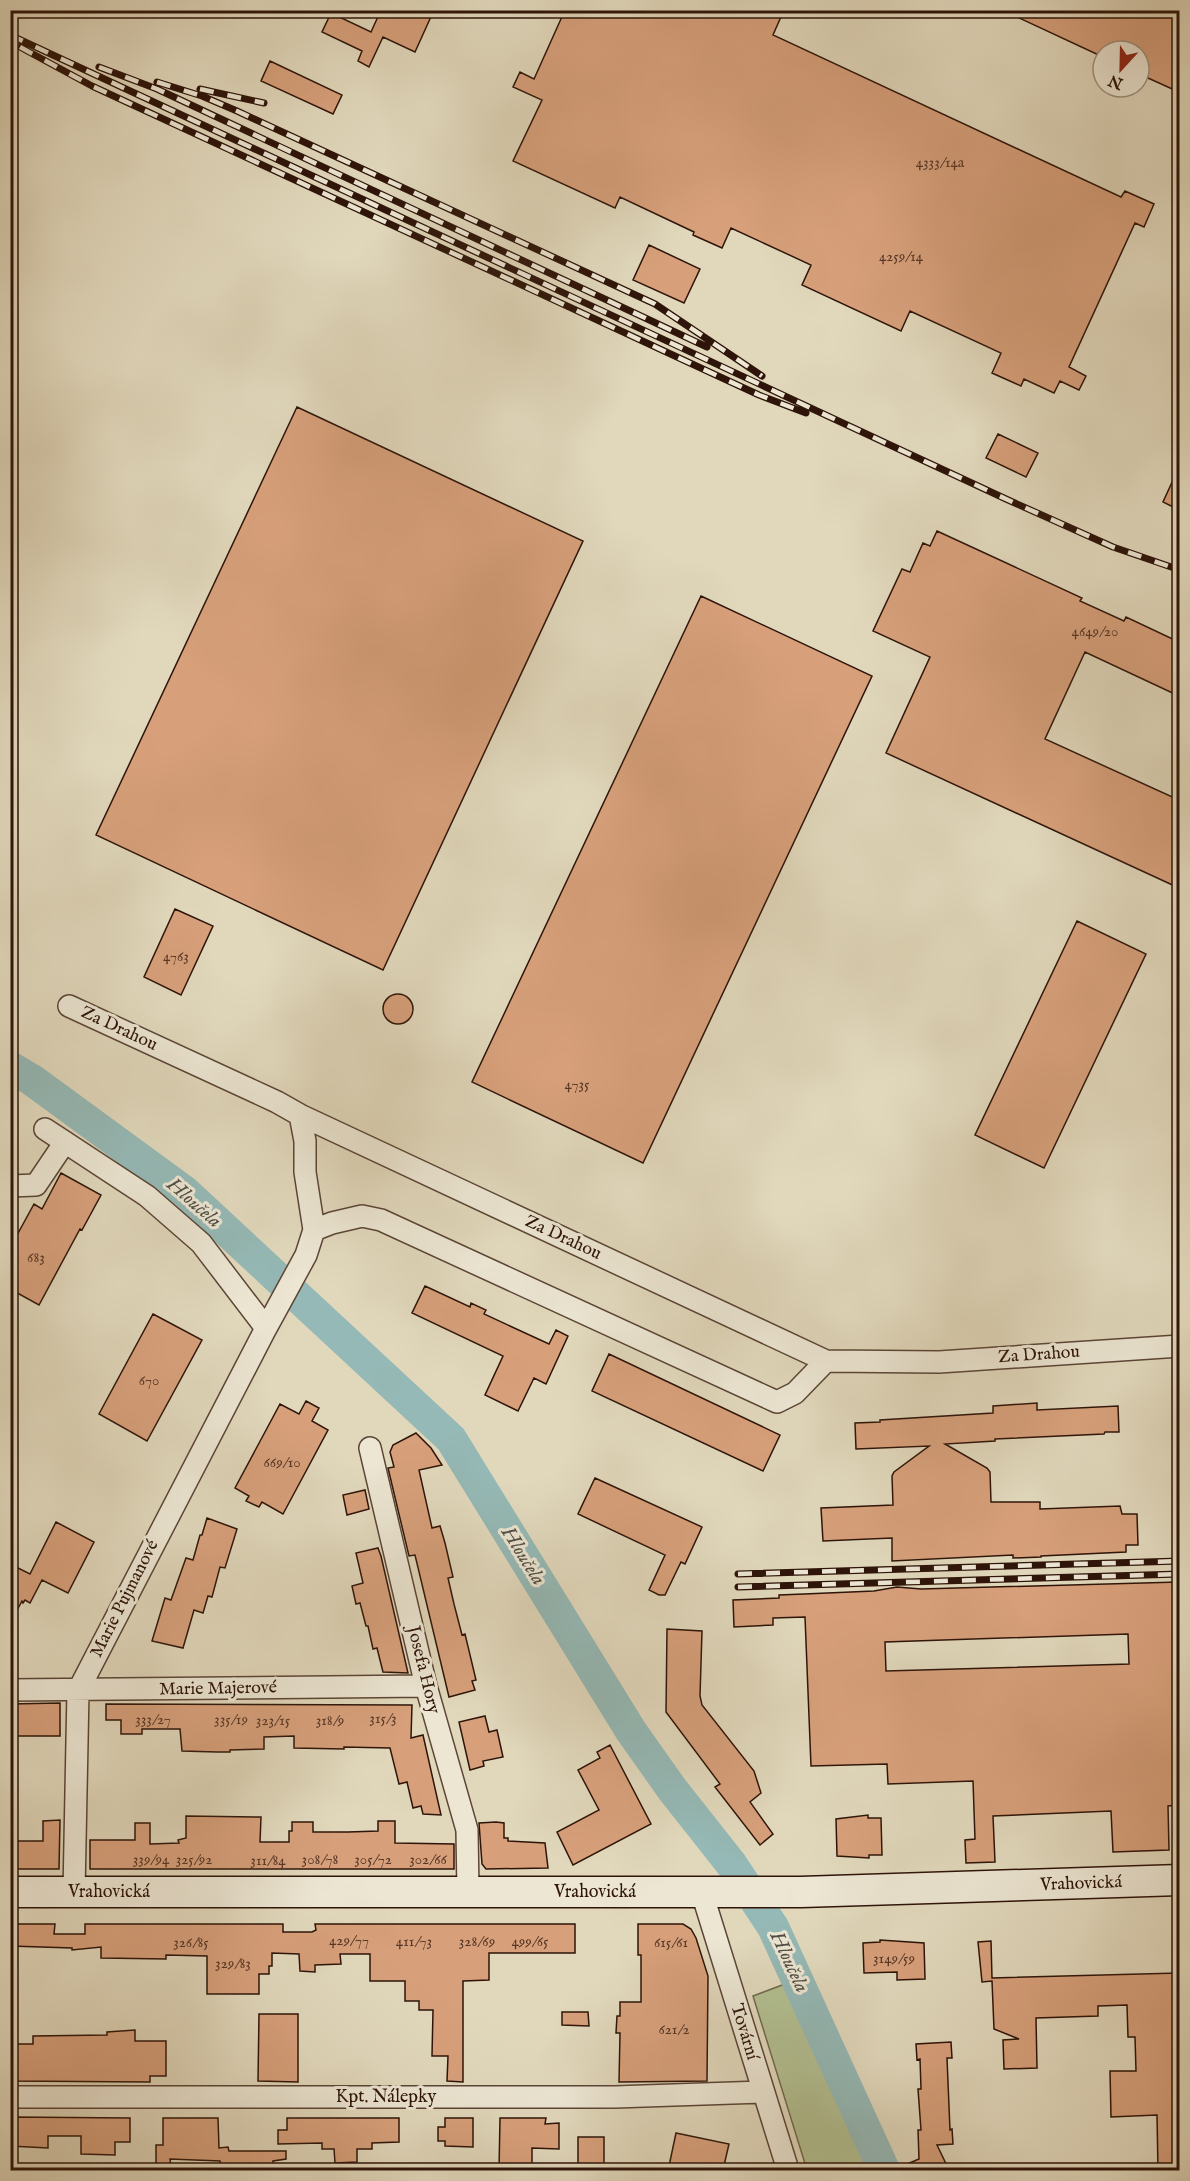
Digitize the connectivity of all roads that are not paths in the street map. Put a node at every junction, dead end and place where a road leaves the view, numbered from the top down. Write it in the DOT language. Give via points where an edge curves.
graph roads {
  1 [pos="69,1006"];
  2 [pos="300,1115"];
  3 [pos="45,1128"];
  4 [pos="65,1142"];
  5 [pos="10,1186"];
  6 [pos="314,1230"];
  7 [pos="266,1328"];
  8 [pos="1179,1346"];
  9 [pos="826,1360"];
  10 [pos="370,1448"];
  11 [pos="426,1686"];
  12 [pos="10,1690"];
  13 [pos="78,1690"];
  14 [pos="1179,1880"];
  15 [pos="10,1892"];
  16 [pos="74,1892"];
  17 [pos="468,1892"];
  18 [pos="716,1893"];
  19 [pos="762,2091"];
  20 [pos="10,2097"];
  21 [pos="788,2170"];
  1 -- 2 [label="street, Za Drahou"];
  2 -- 6 [label="street"];
  2 -- 9 [label="street, Za Drahou"];
  3 -- 4 [label="street"];
  4 -- 5 [label="street" via="36,1185"];
  4 -- 7 [label="street" via="147,1197 201,1243"];
  6 -- 7 [label="street, Marie Pujmanové" via="306,1255"];
  6 -- 9 [label="street" via="362,1216 381,1220 777,1402 795,1393"];
  7 -- 13 [label="street, Marie Pujmanové"];
  8 -- 9 [label="street, Za Drahou" via="939,1362"];
  10 -- 11 [label="street, Josefa Hory"];
  11 -- 13 [label="street, Marie Majerové"];
  11 -- 17 [label="street, Josefa Hory" via="467,1830"];
  12 -- 13 [label="street, Marie Majerové"];
  13 -- 16 [label="street, Marie Pujmanové"];
  14 -- 18 [label="street, Vrahovická"];
  15 -- 16 [label="street, Vrahovická"];
  16 -- 17 [label="street, Vrahovická"];
  17 -- 18 [label="street, Vrahovická"];
  18 -- 19 [label="street, Tovární"];
  19 -- 20 [label="street, Kpt. Nálepky" via="615,2097"];
  19 -- 21 [label="street, Tovární"];
}
